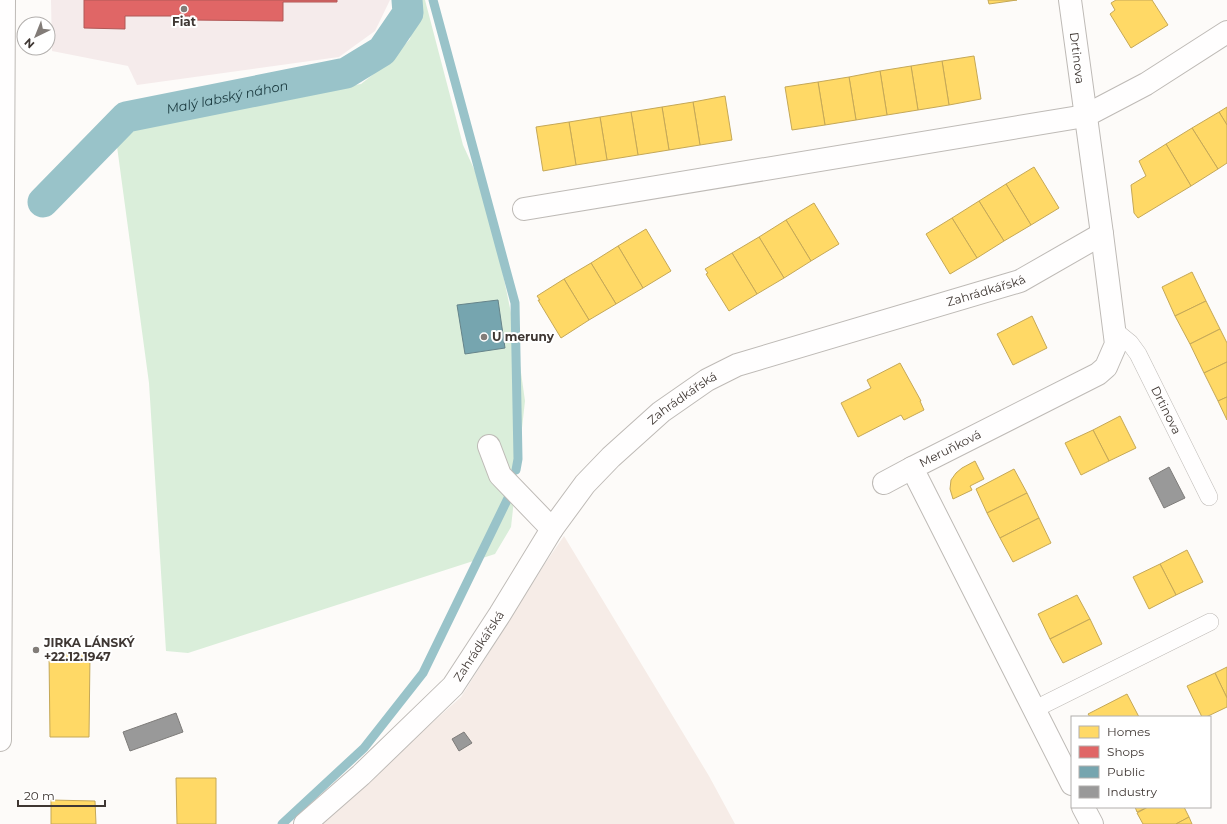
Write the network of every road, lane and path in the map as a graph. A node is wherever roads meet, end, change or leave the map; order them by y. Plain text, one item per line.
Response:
1 (4, 0) edge
2 (1070, 0) edge
3 (1227, 32) edge
4 (1085, 116) junction
5 (524, 209) dead end
6 (1102, 234) junction
7 (1114, 330) junction
8 (489, 446) dead end
9 (912, 468) junction
10 (884, 482) dead end
11 (1209, 497) dead end
12 (552, 529) junction
13 (1210, 622) dead end
14 (1035, 709) junction
15 (0, 740) edge
16 (1071, 782) edge
17 (1084, 808) edge
18 (306, 824) edge
19 (1092, 824) edge

1 - 15 street
2 - 4 street, Drtinova
3 - 4 street
4 - 5 street
4 - 6 street
6 - 7 street, Meruňková
6 - 12 street, Zahrádkářská
7 - 9 street, Meruňková
7 - 11 lane, Drtinova
8 - 12 street
9 - 10 street
9 - 14 street, Meruňková
12 - 18 street, Zahrádkářská
13 - 14 lane
14 - 16 street, Meruňková
17 - 19 street

